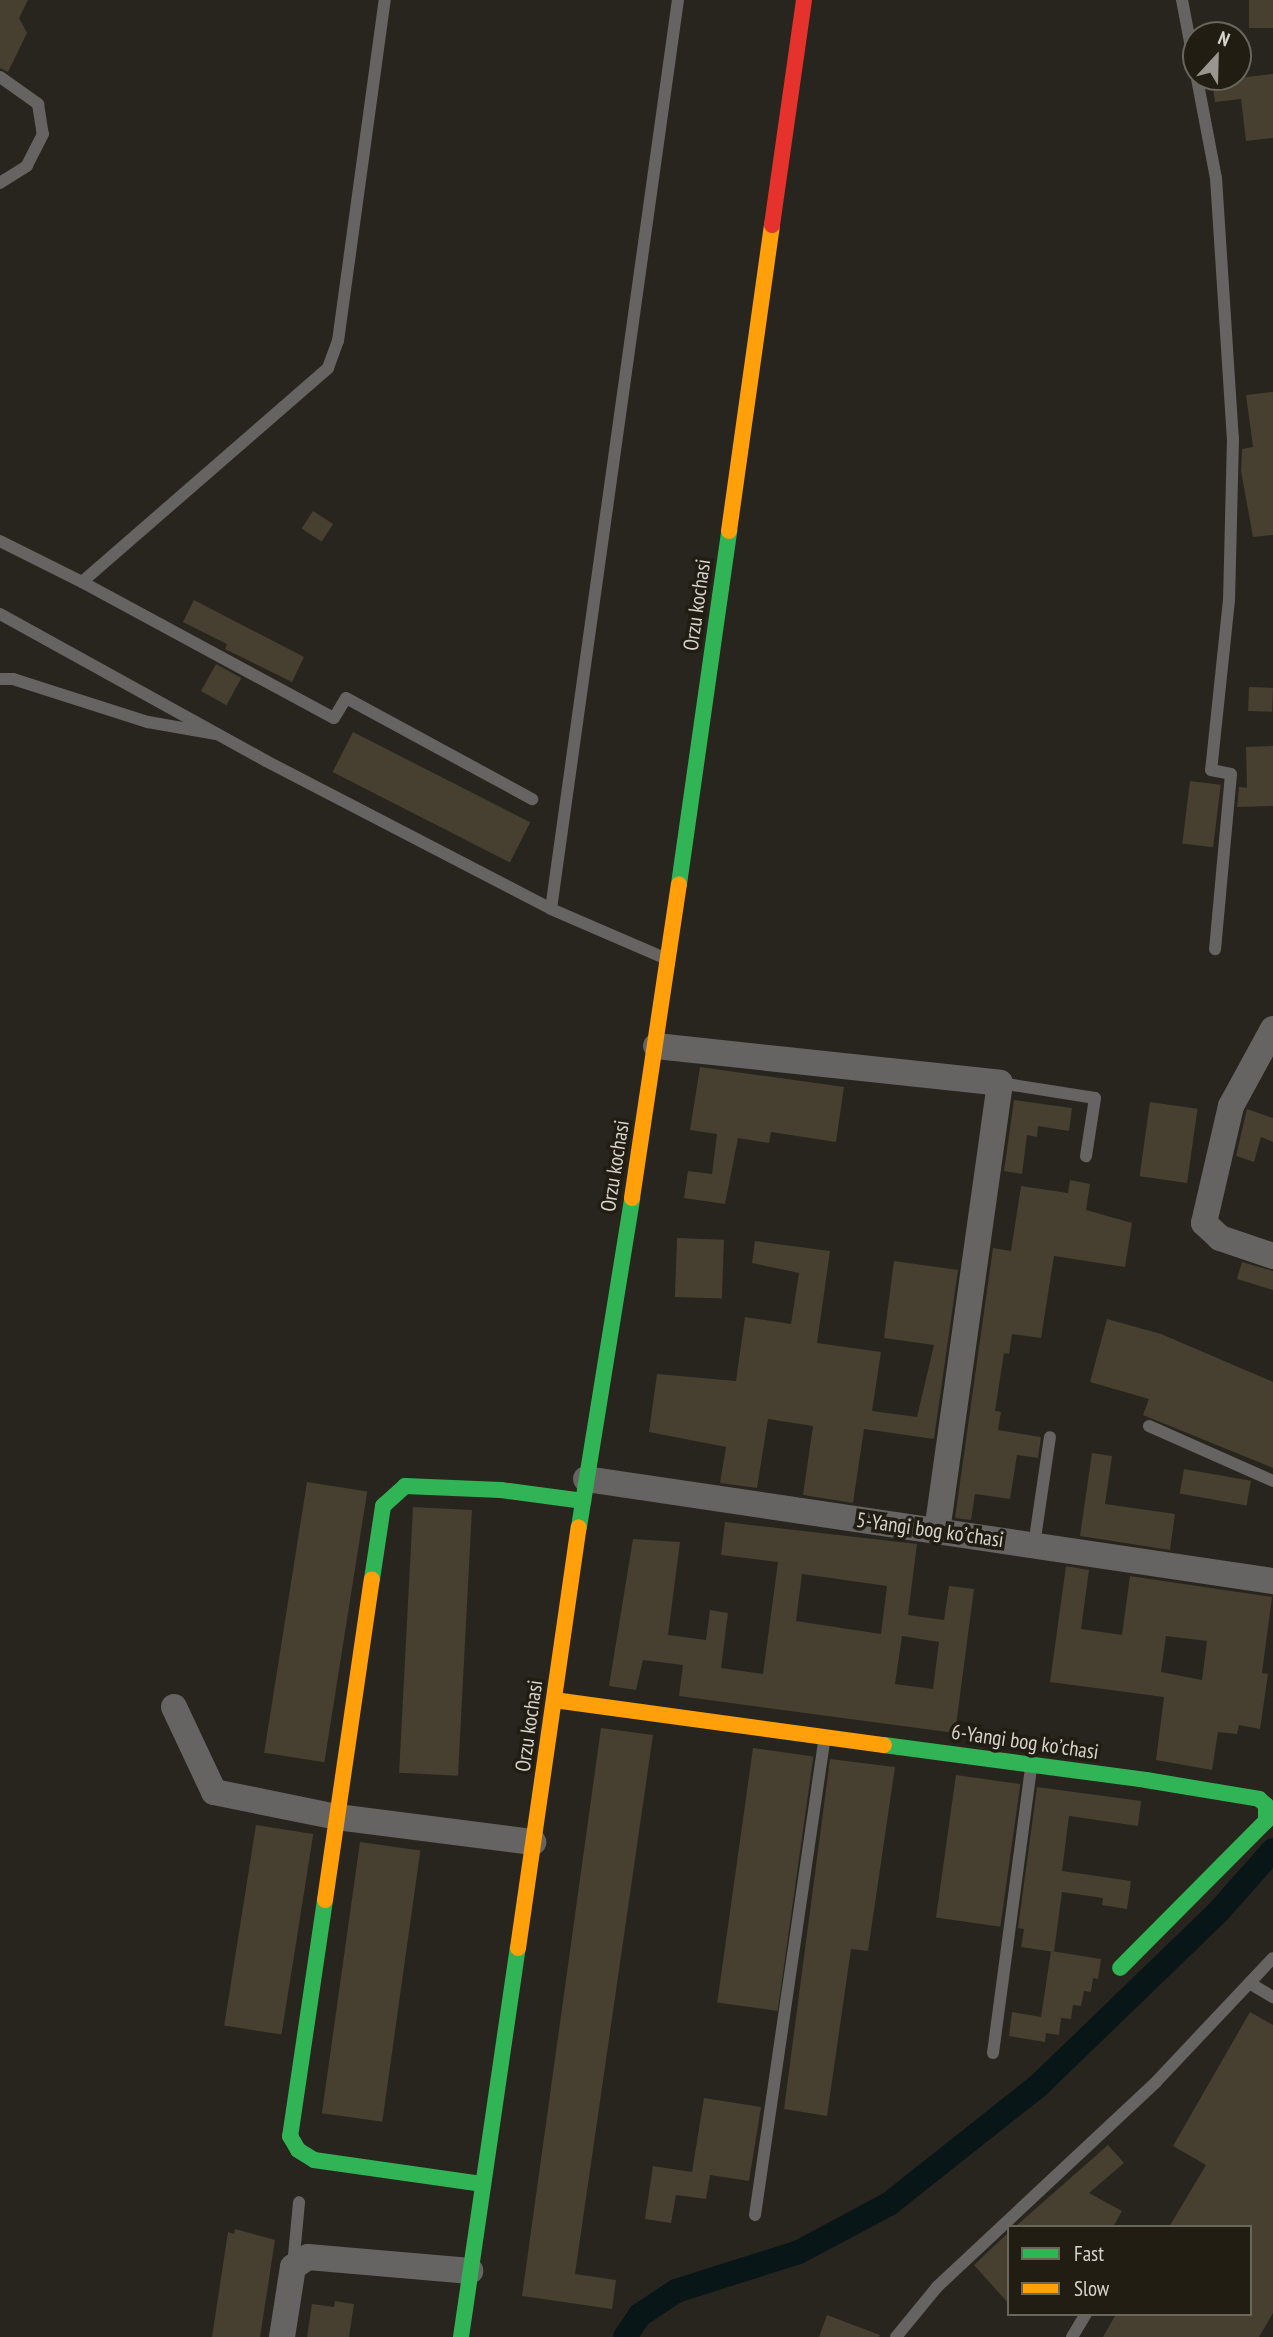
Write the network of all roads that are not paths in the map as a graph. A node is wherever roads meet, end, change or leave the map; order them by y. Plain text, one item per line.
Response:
1 (385, 0) edge
2 (678, 0) edge
3 (804, 0) edge
4 (1182, 0) edge
5 (0, 77) edge
6 (0, 183) edge
7 (0, 541) edge
8 (82, 582) junction
9 (0, 614) edge
10 (0, 679) edge
11 (224, 736) junction
12 (532, 799) dead end
13 (551, 909) junction
14 (1215, 949) dead end
15 (668, 959) junction
16 (1273, 1029) edge
17 (656, 1046) junction
18 (1000, 1083) junction
19 (1086, 1156) dead end
20 (1273, 1256) edge
21 (1149, 1426) dead end
22 (1049, 1437) dead end
23 (1273, 1481) edge
24 (584, 1490) junction
25 (937, 1531) junction
26 (1034, 1545) junction
27 (1273, 1581) edge
28 (554, 1700) junction
29 (174, 1707) dead end
30 (825, 1737) junction
31 (1032, 1764) junction
32 (337, 1816) junction
33 (533, 1842) junction
34 (1273, 1958) edge
35 (1120, 1968) dead end
36 (1251, 1984) junction
37 (1273, 1997) edge
38 (993, 2053) dead end
39 (483, 2184) junction
40 (299, 2202) dead end
41 (755, 2215) dead end
42 (293, 2267) junction
43 (470, 2272) junction
44 (1085, 2316) edge
45 (282, 2337) edge
46 (461, 2337) edge
47 (896, 2337) edge
48 (1072, 2337) edge

1 - 8 lane
2 - 13 lane
3 - 15 main road, Orzu kochasi
4 - 14 lane
5 - 6 lane
7 - 8 lane
8 - 12 lane
9 - 11 lane
10 - 11 lane
11 - 13 lane
13 - 15 lane
15 - 17 main road, Orzu kochasi
16 - 20 street
17 - 18 street
17 - 24 main road, Orzu kochasi
18 - 19 lane
18 - 25 street
21 - 23 lane
22 - 26 lane
24 - 25 street, 5-Yangi bog koʼchasi
24 - 28 main road, Orzu kochasi
24 - 32 main road
25 - 26 street, 5-Yangi bog koʼchasi
26 - 27 street, 5-Yangi bog koʼchasi
28 - 30 main road, 6-Yangi bog koʼchasi
28 - 33 main road, Orzu kochasi
29 - 32 street
30 - 31 main road, 6-Yangi bog koʼchasi
30 - 41 lane
31 - 35 main road, 6-Yangi bog koʼchasi
31 - 38 lane
32 - 33 street
32 - 39 main road
33 - 39 main road, Orzu kochasi
34 - 36 lane
36 - 37 lane
36 - 47 lane
39 - 43 main road, Orzu kochasi
40 - 42 lane
42 - 43 street
42 - 45 street
43 - 46 main road, Orzu kochasi
44 - 48 lane

